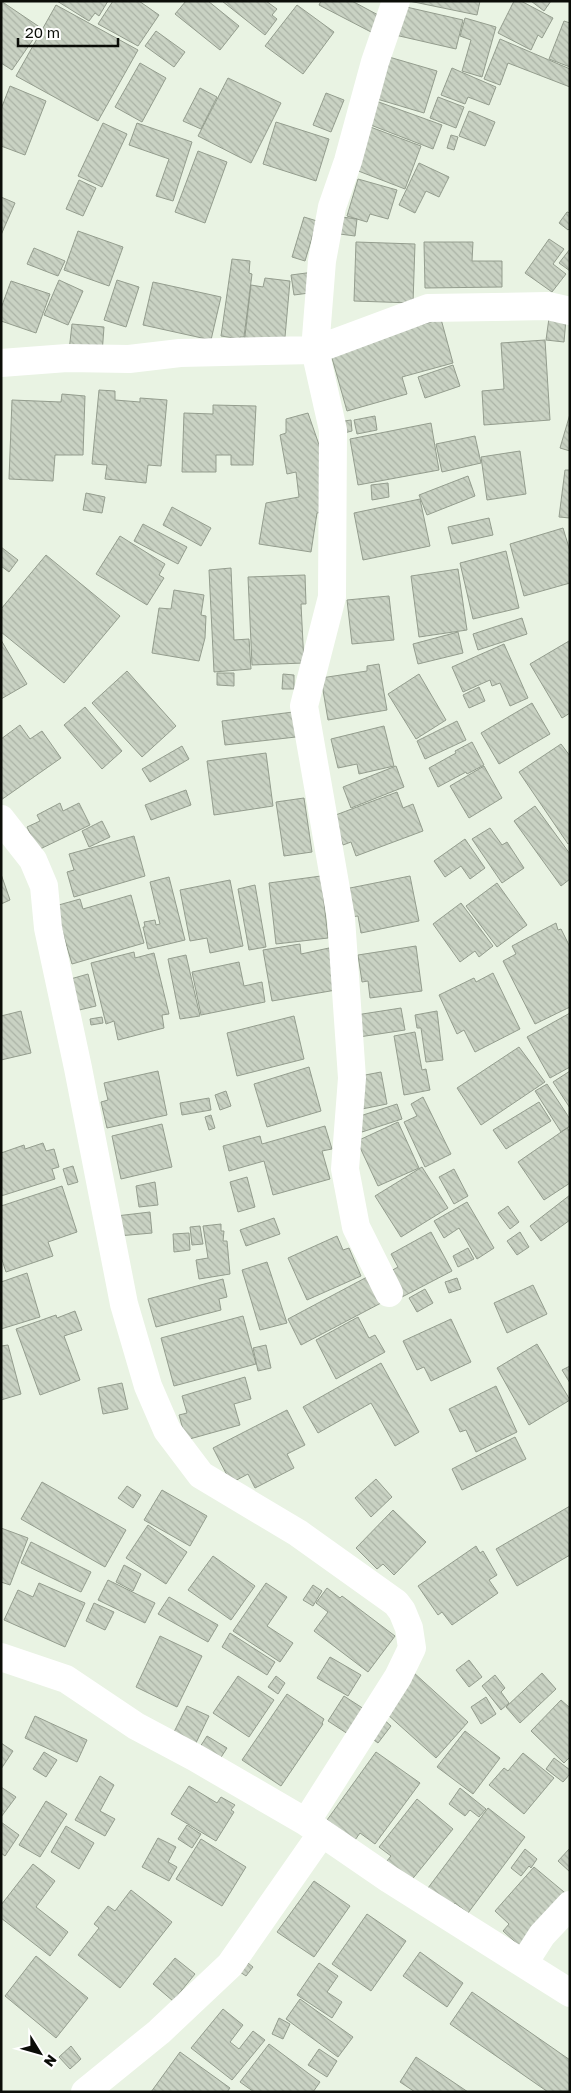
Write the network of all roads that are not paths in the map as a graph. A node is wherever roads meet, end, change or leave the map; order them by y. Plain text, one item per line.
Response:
1 (396, 1) edge
2 (570, 310) edge
3 (315, 350) junction
4 (1, 363) edge
5 (1, 819) edge
6 (389, 1293) dead end
7 (1, 1657) edge
8 (314, 1827) junction
9 (570, 1905) edge
10 (524, 1963) junction
11 (570, 1993) edge
12 (85, 2092) edge

1 - 3 street
2 - 3 street
3 - 4 street
3 - 6 street
5 - 8 street
7 - 8 street
8 - 10 street
8 - 12 street
9 - 10 street
10 - 11 street

